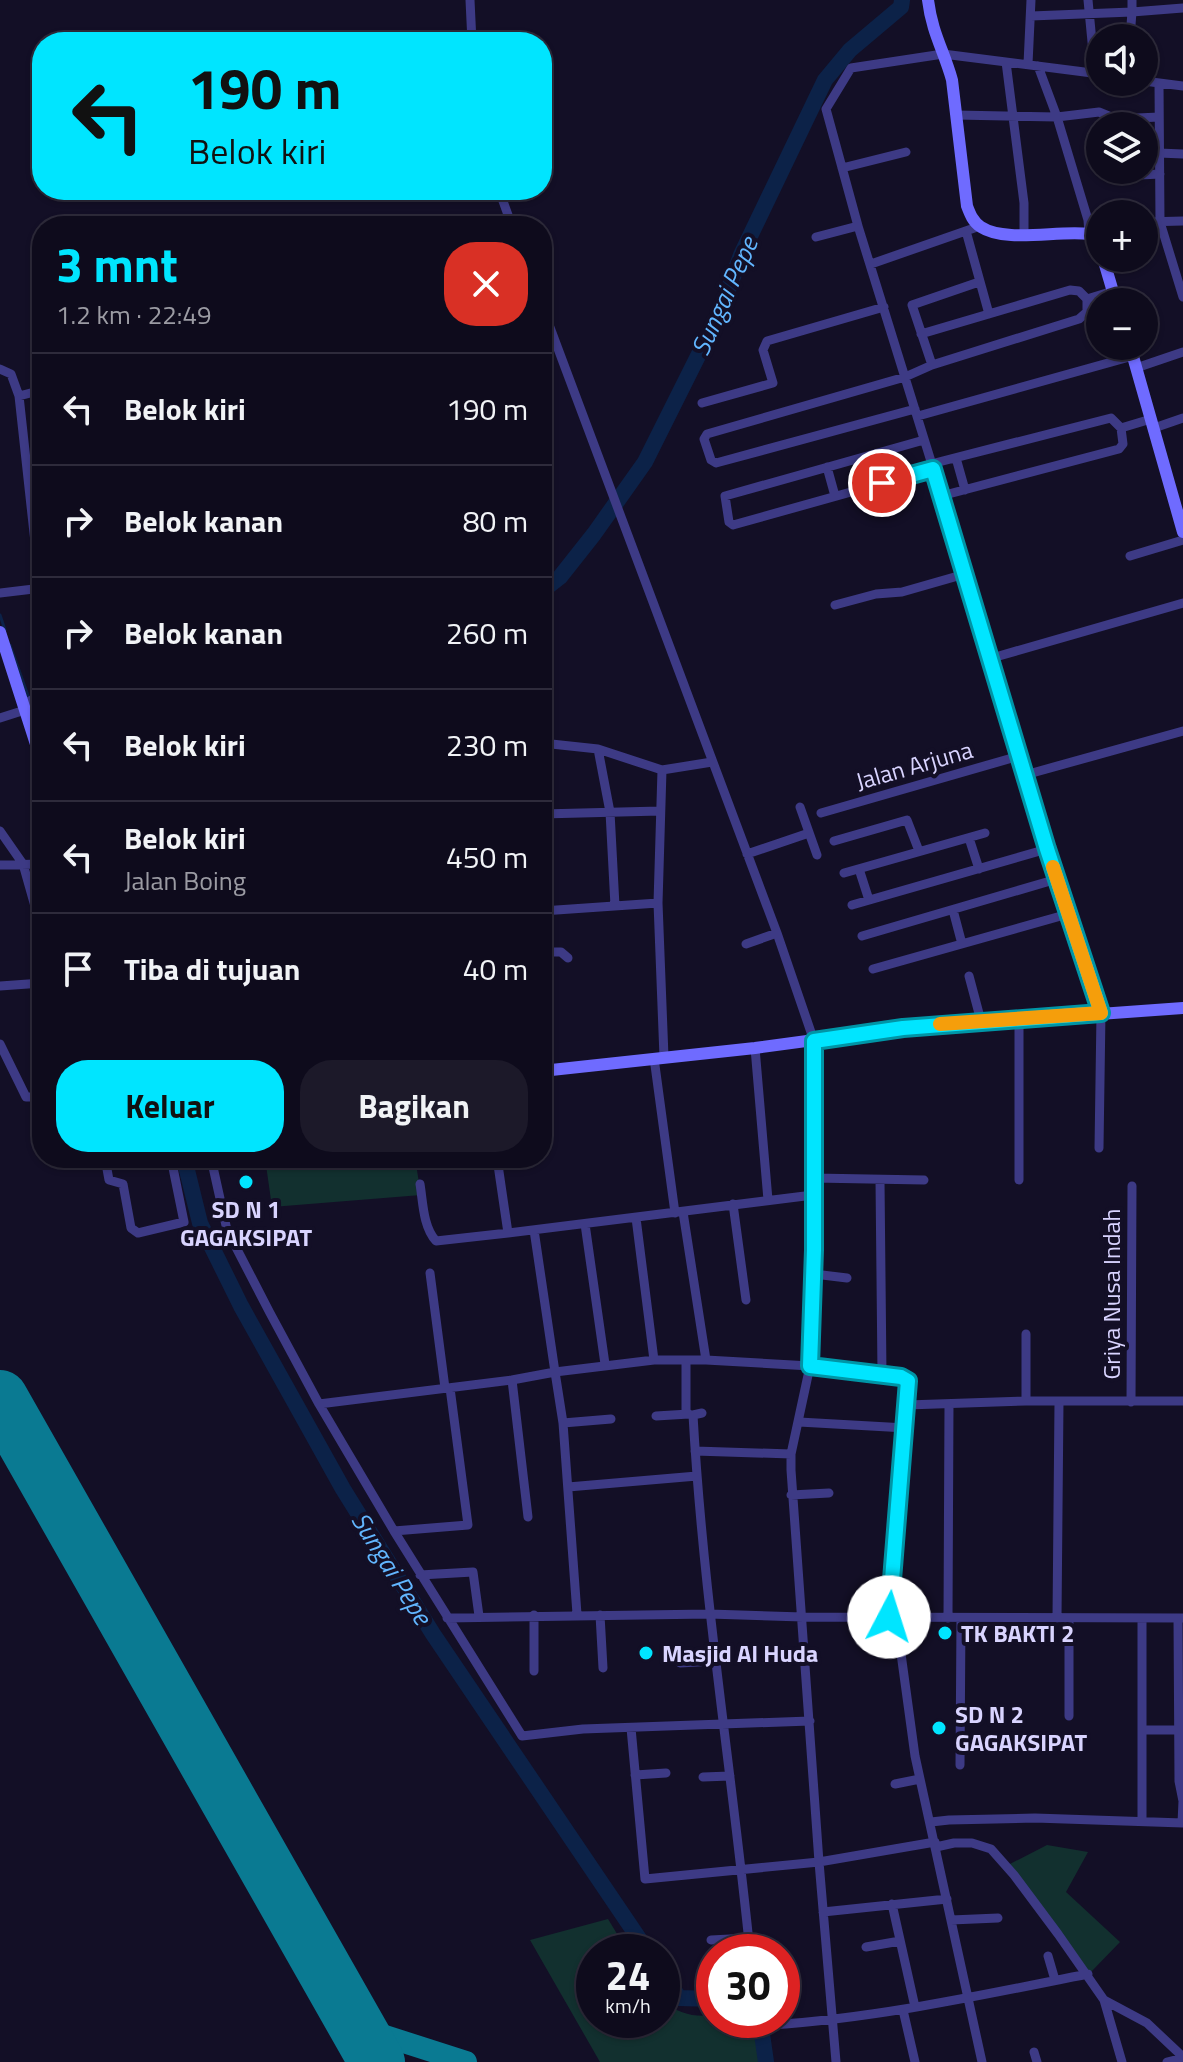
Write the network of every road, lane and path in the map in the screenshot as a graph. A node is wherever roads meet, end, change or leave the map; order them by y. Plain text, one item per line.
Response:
1 (470, 0) edge
2 (928, 0) edge
3 (1031, 0) edge
4 (1088, 0) edge
5 (1132, 0) edge
6 (1183, 8) edge
7 (1132, 12) junction
8 (1090, 15) junction
9 (1031, 16) junction
10 (1091, 24) edge
11 (1131, 24) edge
12 (472, 32) edge
13 (943, 54) junction
14 (1006, 62) junction
15 (1033, 65) junction
16 (1086, 72) edge
17 (1159, 83) joint
18 (1183, 86) edge
19 (956, 115) junction
20 (1057, 117) junction
21 (1159, 117) junction
22 (1013, 118) junction
23 (906, 152) dead end
24 (1159, 153) junction
25 (1183, 154) edge
26 (842, 168) junction
27 (1160, 174) joint
28 (1086, 213) edge
29 (1183, 221) edge
30 (1160, 222) junction
31 (858, 226) junction
32 (980, 226) junction
33 (966, 231) junction
34 (1024, 234) junction
35 (1086, 235) edge
36 (816, 237) dead end
37 (871, 264) junction
38 (979, 282) junction
39 (1183, 297) edge
40 (1086, 298) edge
41 (884, 307) junction
42 (1086, 313) edge
43 (989, 314) junction
44 (552, 333) edge
45 (921, 334) junction
46 (1183, 352) edge
47 (1158, 354) edge
48 (1121, 360) edge
49 (1134, 360) edge
50 (932, 365) junction
51 (0, 369) edge
52 (905, 377) junction
53 (32, 393) edge
54 (19, 396) junction
55 (702, 403) dead end
56 (917, 412) junction
57 (1183, 418) edge
58 (1153, 424) junction
59 (1121, 428) junction
60 (924, 440) junction
61 (956, 458) junction
62 (932, 466) junction
63 (827, 467) junction
64 (965, 490) junction
65 (835, 496) junction
66 (941, 496) junction
67 (32, 509) edge
68 (1183, 532) edge
69 (1183, 540) edge
70 (1130, 556) dead end
71 (965, 574) junction
72 (32, 589) edge
73 (0, 593) edge
74 (1183, 603) edge
75 (835, 605) dead end
76 (0, 632) edge
77 (992, 658) junction
78 (31, 702) edge
79 (0, 718) edge
80 (1183, 731) edge
81 (552, 744) edge
82 (598, 749) junction
83 (1019, 756) junction
84 (712, 762) junction
85 (662, 770) junction
86 (1025, 775) junction
87 (800, 807) dead end
88 (660, 811) junction
89 (610, 812) junction
90 (821, 813) dead end
91 (552, 814) edge
92 (0, 831) edge
93 (809, 833) junction
94 (985, 833) dead end
95 (969, 838) junction
96 (834, 841) dead end
97 (1047, 849) junction
98 (919, 851) junction
99 (747, 854) junction
100 (817, 855) dead end
101 (23, 864) junction
102 (32, 864) edge
103 (0, 865) edge
104 (859, 869) junction
105 (979, 869) junction
106 (844, 873) dead end
107 (1057, 879) junction
108 (32, 896) edge
109 (869, 900) junction
110 (658, 903) junction
111 (852, 905) dead end
112 (615, 906) junction
113 (552, 910) edge
114 (953, 910) junction
115 (1068, 914) junction
116 (777, 933) junction
117 (862, 936) dead end
118 (746, 944) dead end
119 (962, 944) junction
120 (552, 952) edge
121 (568, 958) dead end
122 (873, 969) dead end
123 (969, 976) dead end
124 (32, 984) edge
125 (0, 986) edge
126 (1183, 1008) edge
127 (1101, 1013) junction
128 (1019, 1018) junction
129 (981, 1021) junction
130 (814, 1041) junction
131 (0, 1044) edge
132 (755, 1048) junction
133 (659, 1057) junction
134 (552, 1070) edge
135 (32, 1097) edge
136 (1099, 1148) dead end
137 (107, 1168) edge
138 (173, 1168) edge
139 (213, 1168) edge
140 (498, 1168) edge
141 (814, 1178) junction
142 (880, 1180) junction
143 (924, 1180) dead end
144 (1019, 1180) dead end
145 (420, 1184) dead end
146 (1132, 1186) dead end
147 (813, 1195) junction
148 (768, 1200) junction
149 (733, 1204) junction
150 (679, 1212) junction
151 (636, 1218) junction
152 (585, 1224) junction
153 (534, 1230) junction
154 (508, 1233) junction
155 (430, 1273) dead end
156 (814, 1274) junction
157 (847, 1278) dead end
158 (746, 1300) dead end
159 (1026, 1334) dead end
160 (654, 1360) junction
161 (706, 1360) junction
162 (686, 1361) junction
163 (605, 1364) junction
164 (810, 1366) junction
165 (555, 1372) junction
166 (882, 1374) junction
167 (512, 1380) junction
168 (448, 1388) junction
169 (1026, 1401) junction
170 (1183, 1401) edge
171 (1059, 1402) junction
172 (1131, 1402) junction
173 (319, 1404) junction
174 (949, 1404) junction
175 (907, 1405) junction
176 (694, 1414) junction
177 (656, 1416) dead end
178 (611, 1419) dead end
179 (799, 1422) junction
180 (563, 1423) junction
181 (906, 1428) junction
182 (695, 1451) junction
183 (791, 1454) junction
184 (697, 1476) junction
185 (568, 1487) junction
186 (829, 1493) dead end
187 (791, 1495) junction
188 (528, 1517) dead end
189 (394, 1531) junction
190 (420, 1575) junction
191 (577, 1614) junction
192 (709, 1614) junction
193 (534, 1615) junction
194 (600, 1615) junction
195 (479, 1616) junction
196 (803, 1617) junction
197 (893, 1617) junction
198 (447, 1618) junction
199 (948, 1618) junction
200 (961, 1618) junction
201 (1057, 1618) junction
202 (1069, 1618) junction
203 (1142, 1618) junction
204 (1180, 1618) edge
205 (714, 1661) junction
206 (680, 1663) dead end
207 (603, 1668) dead end
208 (534, 1671) dead end
209 (1069, 1716) dead end
210 (810, 1721) junction
211 (724, 1724) junction
212 (631, 1728) junction
213 (1142, 1730) junction
214 (1178, 1730) junction
215 (960, 1765) dead end
216 (666, 1773) dead end
217 (635, 1775) junction
218 (730, 1776) junction
219 (703, 1777) dead end
220 (920, 1779) junction
221 (895, 1784) dead end
222 (1142, 1821) junction
223 (931, 1822) junction
224 (1183, 1823) edge
225 (936, 1845) junction
226 (819, 1862) junction
227 (741, 1871) junction
228 (947, 1899) junction
229 (892, 1904) junction
230 (823, 1912) junction
231 (998, 1918) dead end
232 (951, 1920) junction
233 (749, 1934) edge
234 (900, 1941) junction
235 (866, 1947) dead end
236 (1048, 1956) dead end
237 (1088, 1974) junction
238 (1055, 1980) junction
239 (968, 1998) junction
240 (1104, 2000) junction
241 (915, 2007) junction
242 (903, 2010) junction
243 (831, 2021) junction
244 (800, 2023) edge
245 (1183, 2057) edge
246 (836, 2062) edge
247 (915, 2062) edge
248 (982, 2062) edge
249 (1122, 2062) edge
250 (1167, 2062) edge

1 - 12 street
2 - 13 main road
3 - 9 street
4 - 8 street
5 - 7 street
6 - 7 street
7 - 8 street
7 - 11 street
8 - 9 street
8 - 10 street
9 - 15 street
13 - 14 street
13 - 19 main road
13 - 26 street
14 - 15 street
14 - 22 street
15 - 16 street
15 - 20 street
17 - 18 street
17 - 21 street
19 - 22 street
19 - 32 main road
20 - 21 street
20 - 22 street
20 - 28 street
21 - 24 street
22 - 34 street
23 - 26 street
24 - 25 street
24 - 27 street
26 - 31 street
27 - 30 street
29 - 30 street
30 - 39 street
31 - 36 street
31 - 37 street
32 - 33 street
32 - 34 main road
33 - 37 street
33 - 38 street
34 - 35 main road
37 - 41 street
38 - 43 street
38 - 45 street
40 - 43 street
41 - 52 street
41 - 55 street
42 - 50 street
43 - 45 street
44 - 84 street
45 - 50 street
46 - 47 street
48 - 56 street
49 - 58 main road
50 - 52 street
51 - 54 street
52 - 56 street
52 - 56 street
53 - 54 street
54 - 67 street
56 - 60 street
57 - 58 street
58 - 59 street
58 - 68 main road
59 - 61 street
59 - 64 street
60 - 62 street
60 - 63 street
61 - 62 street
61 - 64 street
62 - 65 street
62 - 66 street
63 - 65 street
63 - 65 street
64 - 66 street
66 - 71 street
69 - 70 street
71 - 75 street
71 - 77 street
72 - 73 street
74 - 77 street
76 - 78 main road
77 - 83 street
78 - 79 street
80 - 86 street
81 - 82 street
82 - 85 street
82 - 89 street
83 - 86 street
83 - 90 street, Jalan Arjuna
84 - 85 street
84 - 99 street
85 - 88 street
86 - 97 street
87 - 93 street
88 - 89 street
88 - 110 street
89 - 91 street
89 - 112 street
92 - 101 street
93 - 99 street
93 - 100 street
94 - 95 street
95 - 98 street
95 - 105 street
96 - 98 street
97 - 105 street
97 - 107 street
98 - 104 street
99 - 116 street
101 - 102 street
101 - 103 street
101 - 108 street
104 - 106 street
104 - 109 street
105 - 109 street
107 - 114 street
107 - 115 street
109 - 111 street
110 - 112 street
110 - 133 street
112 - 113 street
114 - 117 street
114 - 119 street
115 - 119 street
115 - 127 street
116 - 118 street
116 - 130 street
119 - 122 street
120 - 121 street
123 - 129 street
124 - 125 street
126 - 127 main road
127 - 128 main road
127 - 136 street
128 - 129 main road
128 - 144 street
129 - 130 main road
130 - 132 main road
130 - 141 street
131 - 135 street
132 - 133 main road
132 - 148 street
133 - 134 main road
133 - 150 street
137 - 138 street
139 - 173 street
140 - 154 street
141 - 142 street
141 - 147 street
142 - 143 street
142 - 166 street
145 - 154 street
146 - 172 street, Griya Nusa Indah
147 - 148 street
147 - 156 street
148 - 149 street
149 - 150 street
149 - 158 street
150 - 151 street
150 - 161 street
151 - 152 street
151 - 160 street
152 - 153 street
152 - 163 street
153 - 154 street
153 - 165 street
155 - 168 street
156 - 157 street
156 - 164 street
159 - 169 street
160 - 162 street
160 - 163 street
161 - 162 street
161 - 164 street
162 - 176 street
163 - 165 street
164 - 166 street
164 - 179 street
165 - 167 street
165 - 180 street
166 - 175 street
167 - 168 street
167 - 188 street
168 - 173 street
168 - 189 street
169 - 171 street
169 - 174 street
170 - 172 street
171 - 172 street
171 - 201 street
173 - 189 street
174 - 175 street
174 - 199 street
175 - 181 street
176 - 177 street
176 - 182 street
178 - 180 street
179 - 181 street
179 - 183 street
180 - 185 street
181 - 197 street
182 - 183 street
182 - 184 street
183 - 187 street
184 - 185 street
184 - 192 street
185 - 191 street
186 - 187 street
187 - 196 street
189 - 190 street
190 - 195 street
190 - 198 street
191 - 193 street
191 - 194 street
192 - 194 street
192 - 196 street
192 - 205 street
193 - 195 street
193 - 208 street
194 - 207 street
195 - 198 street
196 - 197 street
196 - 210 street
197 - 199 street
197 - 220 street
198 - 212 street
199 - 200 street
200 - 201 street
200 - 215 street
201 - 202 street
202 - 203 street
202 - 209 street
203 - 204 street
203 - 213 street
204 - 214 street
205 - 206 street
205 - 211 street
210 - 211 street
210 - 226 street
211 - 212 street
211 - 218 street
212 - 217 street
213 - 214 street
213 - 222 street
214 - 224 street
216 - 217 street
217 - 227 street
218 - 219 street
218 - 227 street
220 - 221 street
220 - 223 street
222 - 223 street
222 - 224 street
223 - 225 street
225 - 226 street
225 - 228 street
225 - 237 street
226 - 227 street
226 - 230 street
227 - 233 street
228 - 229 street
228 - 232 street
229 - 230 street
229 - 234 street
230 - 243 street
231 - 232 street
232 - 239 street
234 - 235 street
234 - 241 street
236 - 238 street
237 - 238 street
237 - 240 street
238 - 239 street
239 - 241 street
239 - 248 street
240 - 245 street
240 - 249 street
241 - 242 street
242 - 243 street
242 - 247 street
243 - 244 street
243 - 246 street
245 - 250 street

